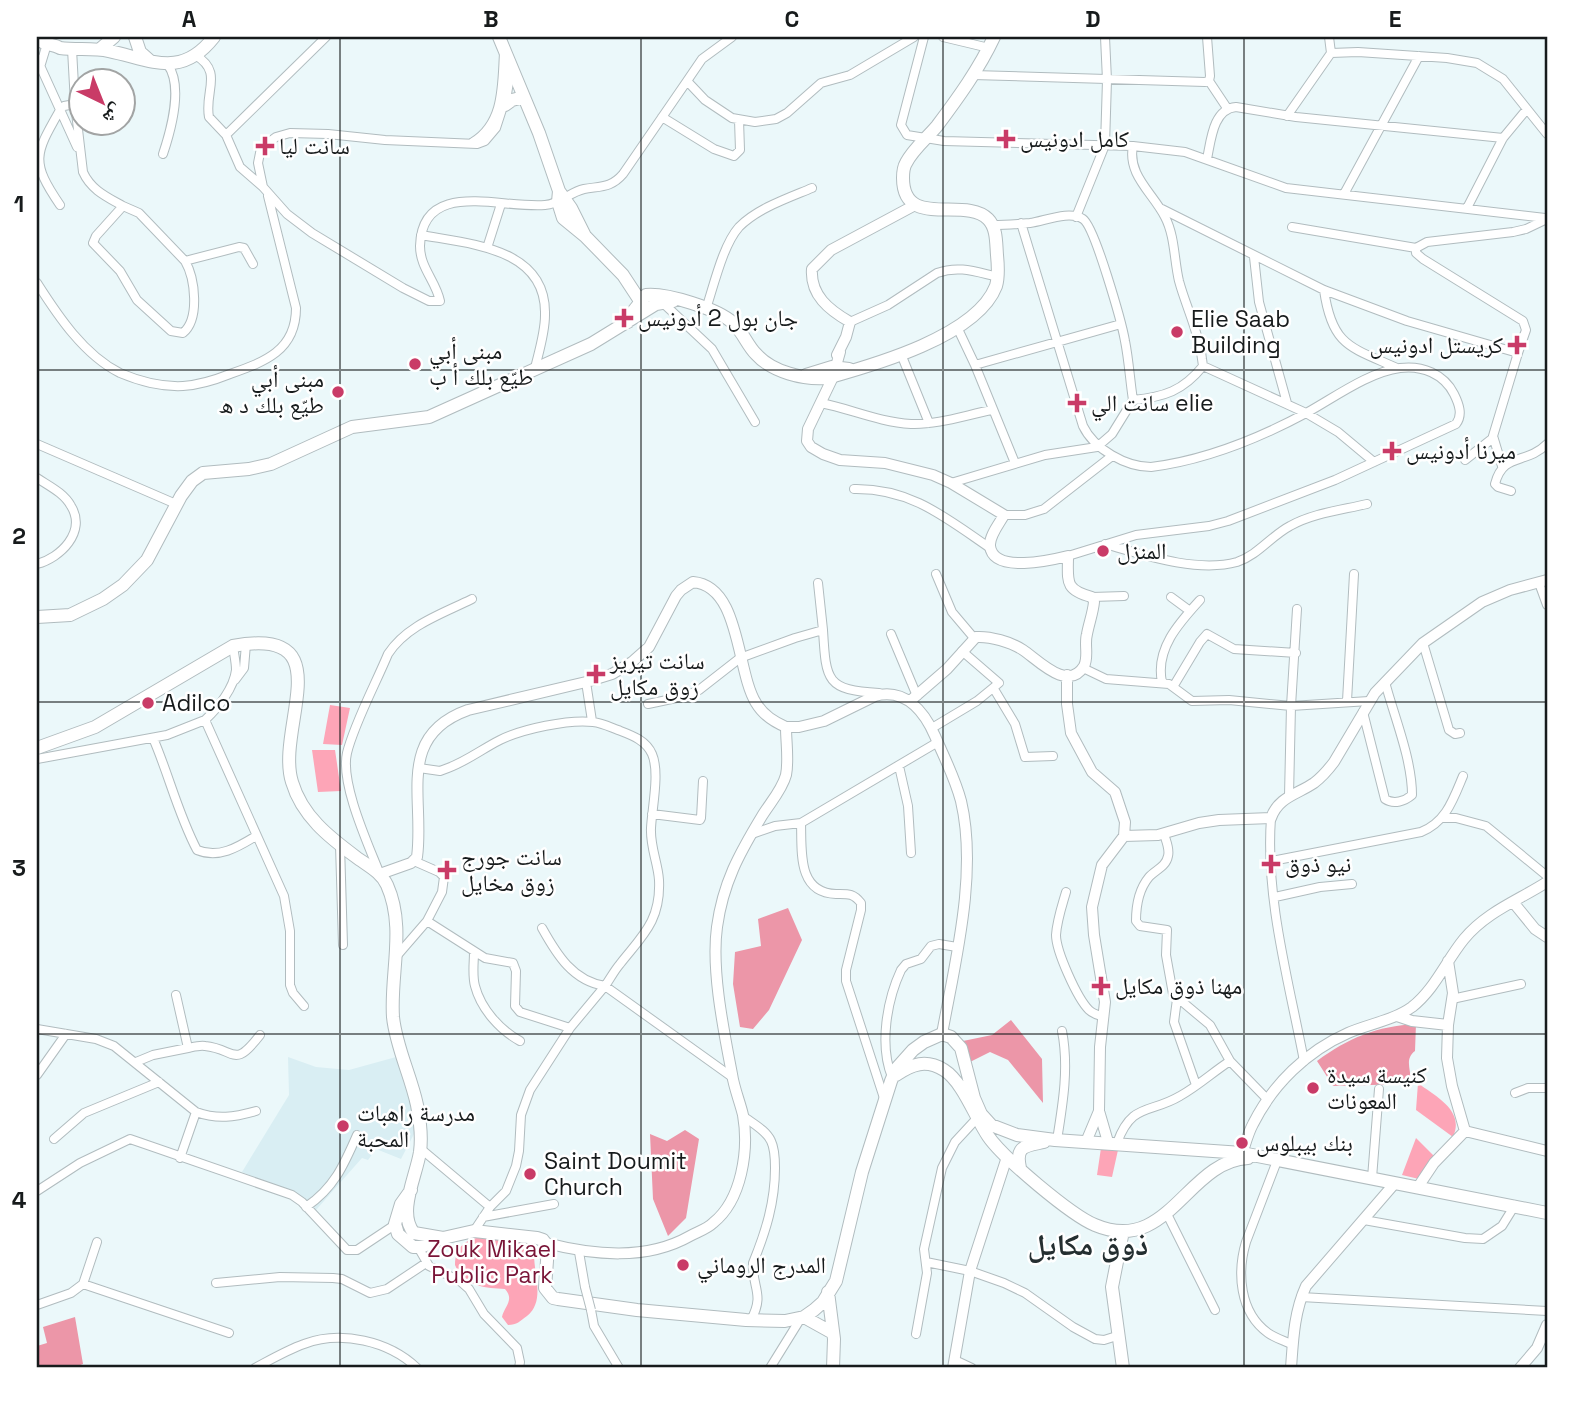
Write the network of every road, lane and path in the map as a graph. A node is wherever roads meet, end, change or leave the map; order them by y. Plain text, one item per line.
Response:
1 (114, 37) edge
2 (126, 37) edge
3 (135, 37) edge
4 (214, 37) edge
5 (326, 37) edge
6 (499, 37) edge
7 (732, 37) edge
8 (914, 37) edge
9 (924, 37) edge
10 (943, 37) edge
11 (1105, 37) edge
12 (1207, 37) edge
13 (1329, 37) edge
14 (991, 42) edge
15 (40, 48) edge
16 (66, 49) junction
17 (100, 49) junction
18 (505, 51) junction
19 (119, 53) junction
20 (1331, 53) junction
21 (195, 55) junction
22 (1419, 57) junction
23 (149, 60) junction
24 (168, 65) junction
25 (69, 66) edge
26 (511, 66) junction
27 (973, 75) junction
28 (1107, 80) junction
29 (687, 81) junction
30 (1209, 81) junction
31 (524, 97) junction
32 (505, 104) junction
33 (66, 105) edge
34 (1227, 108) junction
35 (1527, 108) junction
36 (60, 110) junction
37 (1287, 116) junction
38 (662, 117) junction
39 (739, 120) junction
40 (1380, 125) junction
41 (1547, 134) edge
42 (226, 135) junction
43 (78, 136) edge
44 (1503, 138) junction
45 (926, 139) junction
46 (470, 144) junction
47 (1105, 145) junction
48 (1133, 146) junction
49 (80, 153) junction
50 (163, 154) dead end
51 (1207, 159) junction
52 (812, 188) dead end
53 (266, 191) junction
54 (1344, 194) junction
55 (563, 203) junction
56 (501, 204) junction
57 (60, 205) dead end
58 (915, 205) junction
59 (124, 206) junction
60 (1159, 207) junction
61 (1467, 208) junction
62 (1076, 217) junction
63 (1547, 219) edge
64 (1021, 223) junction
65 (993, 225) junction
66 (1292, 227) dead end
67 (421, 235) junction
68 (488, 248) junction
69 (1416, 248) junction
70 (1254, 257) junction
71 (185, 261) junction
72 (253, 264) dead end
73 (998, 277) junction
74 (37, 283) edge
75 (1324, 290) junction
76 (651, 302) junction
77 (706, 309) junction
78 (850, 322) junction
79 (1121, 324) junction
80 (957, 327) junction
81 (1057, 342) junction
82 (1518, 353) junction
83 (901, 354) junction
84 (975, 365) junction
85 (1203, 366) junction
86 (535, 368) junction
87 (1398, 368) junction
88 (829, 373) junction
89 (1133, 400) junction
90 (822, 401) junction
91 (1287, 403) junction
92 (992, 410) junction
93 (1306, 413) junction
94 (755, 422) dead end
95 (929, 423) junction
96 (1493, 438) junction
97 (37, 444) edge
98 (1547, 444) edge
99 (1101, 445) junction
100 (1112, 456) junction
101 (1465, 460) dead end
102 (1374, 462) junction
103 (1015, 463) junction
104 (1502, 466) junction
105 (37, 478) edge
106 (951, 483) junction
107 (854, 489) dead end
108 (1511, 491) dead end
109 (176, 504) junction
110 (1367, 504) dead end
111 (1004, 515) junction
112 (1105, 544) junction
113 (990, 548) junction
114 (1068, 556) junction
115 (37, 564) edge
116 (936, 574) dead end
117 (1354, 574) dead end
118 (1543, 581) edge
119 (818, 583) dead end
120 (1124, 596) dead end
121 (1092, 597) junction
122 (1171, 597) dead end
123 (472, 599) dead end
124 (1200, 600) dead end
125 (1547, 605) edge
126 (1297, 609) dead end
127 (1190, 611) junction
128 (37, 617) edge
129 (823, 630) junction
130 (891, 634) dead end
131 (974, 638) junction
132 (1423, 643) junction
133 (237, 649) junction
134 (962, 651) junction
135 (1296, 653) junction
136 (740, 658) junction
137 (1083, 668) junction
138 (1067, 676) junction
139 (586, 682) junction
140 (1162, 682) junction
141 (1385, 682) junction
142 (230, 685) junction
143 (1173, 687) junction
144 (994, 689) junction
145 (886, 693) junction
146 (913, 699) junction
147 (1347, 701) junction
148 (648, 704) dead end
149 (1291, 706) junction
150 (1366, 706) junction
151 (205, 720) junction
152 (592, 721) junction
153 (99, 723) junction
154 (786, 727) junction
155 (932, 728) junction
156 (1460, 733) dead end
157 (153, 737) junction
158 (37, 742) edge
159 (938, 743) junction
160 (37, 748) edge
161 (1053, 756) dead end
162 (37, 759) edge
163 (899, 766) junction
164 (419, 768) junction
165 (1463, 776) dead end
166 (703, 781) dead end
167 (1289, 796) junction
168 (652, 814) junction
169 (1271, 818) junction
170 (1444, 818) junction
171 (801, 823) junction
172 (752, 834) junction
173 (1164, 834) junction
174 (256, 836) junction
175 (1124, 836) junction
176 (340, 845) junction
177 (911, 853) dead end
178 (414, 861) junction
179 (1272, 861) junction
180 (380, 874) junction
181 (1547, 876) edge
182 (1547, 882) edge
183 (1352, 884) dead end
184 (1066, 892) dead end
185 (1275, 897) junction
186 (1513, 902) junction
187 (427, 921) junction
188 (542, 928) dead end
189 (1547, 937) edge
190 (343, 945) dead end
191 (957, 947) junction
192 (474, 952) junction
193 (395, 958) junction
194 (1448, 961) junction
195 (1521, 984) dead end
196 (605, 986) junction
197 (176, 995) dead end
198 (1177, 999) junction
199 (1452, 999) junction
200 (304, 1006) dead end
201 (1397, 1016) junction
202 (1104, 1017) junction
203 (1448, 1026) junction
204 (570, 1028) junction
205 (37, 1029) edge
206 (1062, 1031) dead end
207 (66, 1034) junction
208 (942, 1034) junction
209 (260, 1035) dead end
210 (520, 1041) dead end
211 (924, 1042) junction
212 (187, 1048) junction
213 (1230, 1060) junction
214 (1304, 1061) junction
215 (136, 1062) junction
216 (923, 1063) junction
217 (37, 1075) edge
218 (732, 1077) junction
219 (892, 1077) junction
220 (962, 1078) junction
221 (159, 1082) junction
222 (1196, 1085) junction
223 (1547, 1088) edge
224 (1379, 1089) dead end
225 (1515, 1093) dead end
226 (1267, 1099) junction
227 (885, 1101) junction
228 (256, 1111) dead end
229 (1099, 1111) junction
230 (196, 1112) junction
231 (743, 1116) junction
232 (979, 1116) junction
233 (1465, 1130) junction
234 (358, 1135) dead end
235 (54, 1139) dead end
236 (1056, 1140) junction
237 (1086, 1142) junction
238 (1112, 1143) junction
239 (421, 1149) junction
240 (1211, 1151) junction
241 (1547, 1152) edge
242 (1241, 1156) junction
243 (1007, 1157) junction
244 (180, 1158) junction
245 (1277, 1161) junction
246 (1020, 1168) junction
247 (1206, 1177) junction
248 (1372, 1178) junction
249 (1395, 1183) junction
250 (1418, 1187) junction
251 (37, 1191) edge
252 (554, 1204) dead end
253 (1516, 1205) junction
254 (306, 1207) junction
255 (490, 1207) junction
256 (1547, 1213) edge
257 (1167, 1214) junction
258 (483, 1217) junction
259 (1364, 1220) junction
260 (401, 1223) junction
261 (474, 1231) junction
262 (1123, 1231) junction
263 (443, 1238) junction
264 (97, 1242) dead end
265 (546, 1243) junction
266 (418, 1247) junction
267 (579, 1252) junction
268 (926, 1262) junction
269 (426, 1263) junction
270 (970, 1271) junction
271 (216, 1283) dead end
272 (83, 1284) junction
273 (829, 1288) junction
274 (1301, 1297) junction
275 (37, 1305) edge
276 (1214, 1310) dead end
277 (1547, 1311) edge
278 (803, 1317) junction
279 (782, 1319) junction
280 (751, 1320) junction
281 (1547, 1325) edge
282 (229, 1333) dead end
283 (916, 1334) dead end
284 (789, 1335) junction
285 (1120, 1335) junction
286 (832, 1336) junction
287 (1293, 1345) junction
288 (954, 1364) edge
289 (255, 1368) edge
290 (416, 1368) edge
291 (519, 1368) edge
292 (619, 1368) edge
293 (770, 1368) edge
294 (833, 1368) edge
295 (972, 1368) edge
296 (1123, 1368) edge
297 (1291, 1368) edge
298 (1520, 1368) edge

1 - 17 main road
2 - 19 main road
3 - 23 main road
4 - 21 main road
5 - 42 street
6 - 18 main road
7 - 29 street
8 - 39 street
9 - 45 street
10 - 14 street
11 - 28 street
12 - 30 street
13 - 20 street
14 - 27 main road
15 - 16 main road
15 - 36 street
16 - 17 main road
16 - 25 street
17 - 19 main road
18 - 26 main road
18 - 46 street
19 - 23 main road
20 - 22 street
20 - 37 street
21 - 24 main road
21 - 42 street
22 - 35 street
22 - 40 street
23 - 24 main road
24 - 50 street
26 - 31 main road
26 - 32 street
27 - 28 street
27 - 45 main road
28 - 30 street
28 - 47 street
29 - 38 street
29 - 39 street
30 - 34 street
31 - 32 main road
31 - 55 main road
32 - 46 street
33 - 36 street
34 - 37 street
34 - 51 street
35 - 41 street
35 - 44 street
36 - 49 street
36 - 57 street
37 - 40 street
38 - 39 street
38 - 55 street
40 - 44 street
40 - 54 street
42 - 53 street
43 - 49 street
44 - 61 street
45 - 47 street
45 - 58 main road
46 - 53 street
47 - 48 street
47 - 62 street
48 - 51 street
48 - 60 street
49 - 59 street
51 - 54 street
52 - 77 street
53 - 67 street
53 - 74 street
54 - 61 street
55 - 56 street
55 - 76 main road
56 - 67 street
56 - 68 street
58 - 65 main road
58 - 78 street
59 - 71 street
59 - 71 street
60 - 70 street
60 - 85 street
61 - 63 street
62 - 64 street
62 - 79 street
63 - 69 street
64 - 65 street
64 - 81 street
65 - 73 main road
66 - 69 street
67 - 68 street
68 - 86 street
69 - 82 street
70 - 75 street
70 - 91 street
71 - 72 street
73 - 78 street
73 - 80 main road
75 - 82 street
75 - 87 street
76 - 77 main road
76 - 86 main road
76 - 94 street
77 - 88 main road
78 - 88 street
79 - 81 street
79 - 89 street
80 - 83 main road
80 - 84 street
81 - 84 street
81 - 99 street
82 - 96 street
83 - 88 main road
83 - 95 street
84 - 92 street
85 - 89 street
85 - 91 street
86 - 109 main road
87 - 93 street
87 - 102 street
88 - 90 street
89 - 99 street
90 - 95 street
90 - 106 street
91 - 93 street
92 - 95 street
92 - 103 street
93 - 100 street
93 - 102 street
96 - 101 street
96 - 104 street
97 - 109 street
98 - 104 street
99 - 100 street
99 - 103 street
100 - 111 street
102 - 112 street
103 - 106 street
104 - 108 street
105 - 115 street
106 - 111 street
107 - 113 street
109 - 128 main road
110 - 112 street
111 - 113 street
112 - 114 street
113 - 114 street
114 - 121 street
116 - 131 street
117 - 147 street
118 - 125 street
118 - 132 street
119 - 129 street
120 - 121 street
121 - 137 street
122 - 127 street
123 - 180 street
124 - 127 street
126 - 135 street
127 - 140 street
129 - 136 street
129 - 145 street
130 - 146 street
131 - 134 street
131 - 138 street
132 - 141 street
132 - 156 street
133 - 142 street
133 - 142 street
133 - 153 main road
133 - 176 main road
134 - 144 street
134 - 146 street
135 - 143 street
135 - 149 street
136 - 139 street
136 - 148 street
136 - 154 street
137 - 138 street
137 - 140 street
138 - 175 street
139 - 152 street
139 - 164 street
140 - 143 street
141 - 150 street
141 - 150 street
142 - 151 street
143 - 149 street
144 - 155 street
144 - 161 street
145 - 146 street
145 - 154 street
146 - 155 street
147 - 149 street
147 - 150 street
149 - 167 street
150 - 167 street
151 - 157 street
151 - 174 street
152 - 164 street
152 - 168 street
153 - 158 main road
153 - 160 main road
154 - 172 street
155 - 159 street
157 - 162 street
157 - 174 street
159 - 163 street
159 - 191 street
163 - 171 street
163 - 177 street
164 - 178 street
165 - 170 street
166 - 168 street
167 - 169 street
168 - 196 street
169 - 173 street
169 - 179 street
170 - 179 street
170 - 181 street
171 - 172 street
171 - 227 street
172 - 218 street
173 - 175 street
173 - 198 street
174 - 200 street
175 - 202 street
176 - 180 main road
176 - 190 street
178 - 180 street
178 - 187 street
179 - 185 street
180 - 193 main road
182 - 186 street
183 - 185 street
184 - 202 street
185 - 214 street
186 - 189 street
186 - 194 street
187 - 192 street
187 - 193 street
188 - 196 street
191 - 208 street
191 - 219 street
192 - 204 street
192 - 210 street
193 - 239 main road
194 - 199 street
194 - 201 street
195 - 199 street
196 - 204 street
196 - 218 street
197 - 212 street
198 - 213 street
198 - 222 street
199 - 203 street
201 - 203 street
201 - 214 street
202 - 229 street
203 - 233 street
204 - 255 street
205 - 207 street
206 - 236 street
207 - 215 street
207 - 217 street
208 - 211 main road
208 - 220 main road
209 - 212 street
211 - 216 main road
211 - 219 main road
212 - 215 street
213 - 222 street
213 - 226 street
214 - 226 street
215 - 221 street
216 - 219 main road
216 - 220 main road
218 - 231 street
219 - 227 main road
220 - 232 main road
221 - 230 street
221 - 235 street
222 - 238 street
223 - 225 street
224 - 248 street
226 - 242 street
227 - 273 main road
228 - 230 street
229 - 237 street
229 - 238 street
230 - 244 street
231 - 267 street
231 - 280 street
232 - 236 main road
232 - 243 main road
232 - 268 street
233 - 241 street
233 - 250 street
234 - 254 street
236 - 237 main road
236 - 246 main road
237 - 238 main road
238 - 240 main road
239 - 255 street
239 - 260 main road
240 - 242 main road
240 - 247 main road
242 - 245 main road
242 - 247 main road
243 - 246 main road
243 - 270 street
244 - 251 street
244 - 254 street
245 - 248 main road
245 - 287 street
246 - 262 main road
247 - 257 main road
248 - 249 main road
249 - 250 main road
249 - 259 street
250 - 253 main road
252 - 258 street
253 - 256 main road
253 - 259 street
254 - 260 street
255 - 258 street
257 - 262 main road
257 - 276 street
258 - 261 street
259 - 274 street
260 - 263 main road
260 - 266 main road
261 - 263 main road
261 - 265 main road
262 - 285 main road
263 - 266 main road
264 - 272 street
265 - 267 street
265 - 280 main road
266 - 269 street
267 - 292 street, bridge
268 - 270 street
268 - 283 street
269 - 271 street
269 - 291 street
270 - 285 street
270 - 288 street
272 - 275 street
272 - 282 street
273 - 278 main road
273 - 279 main road
273 - 286 main road
274 - 277 street
274 - 287 street
278 - 279 main road
278 - 284 street
278 - 286 main road
279 - 280 main road
279 - 284 street
281 - 298 street
284 - 293 street
285 - 296 main road
286 - 294 main road
287 - 297 street
288 - 295 street
289 - 290 street

